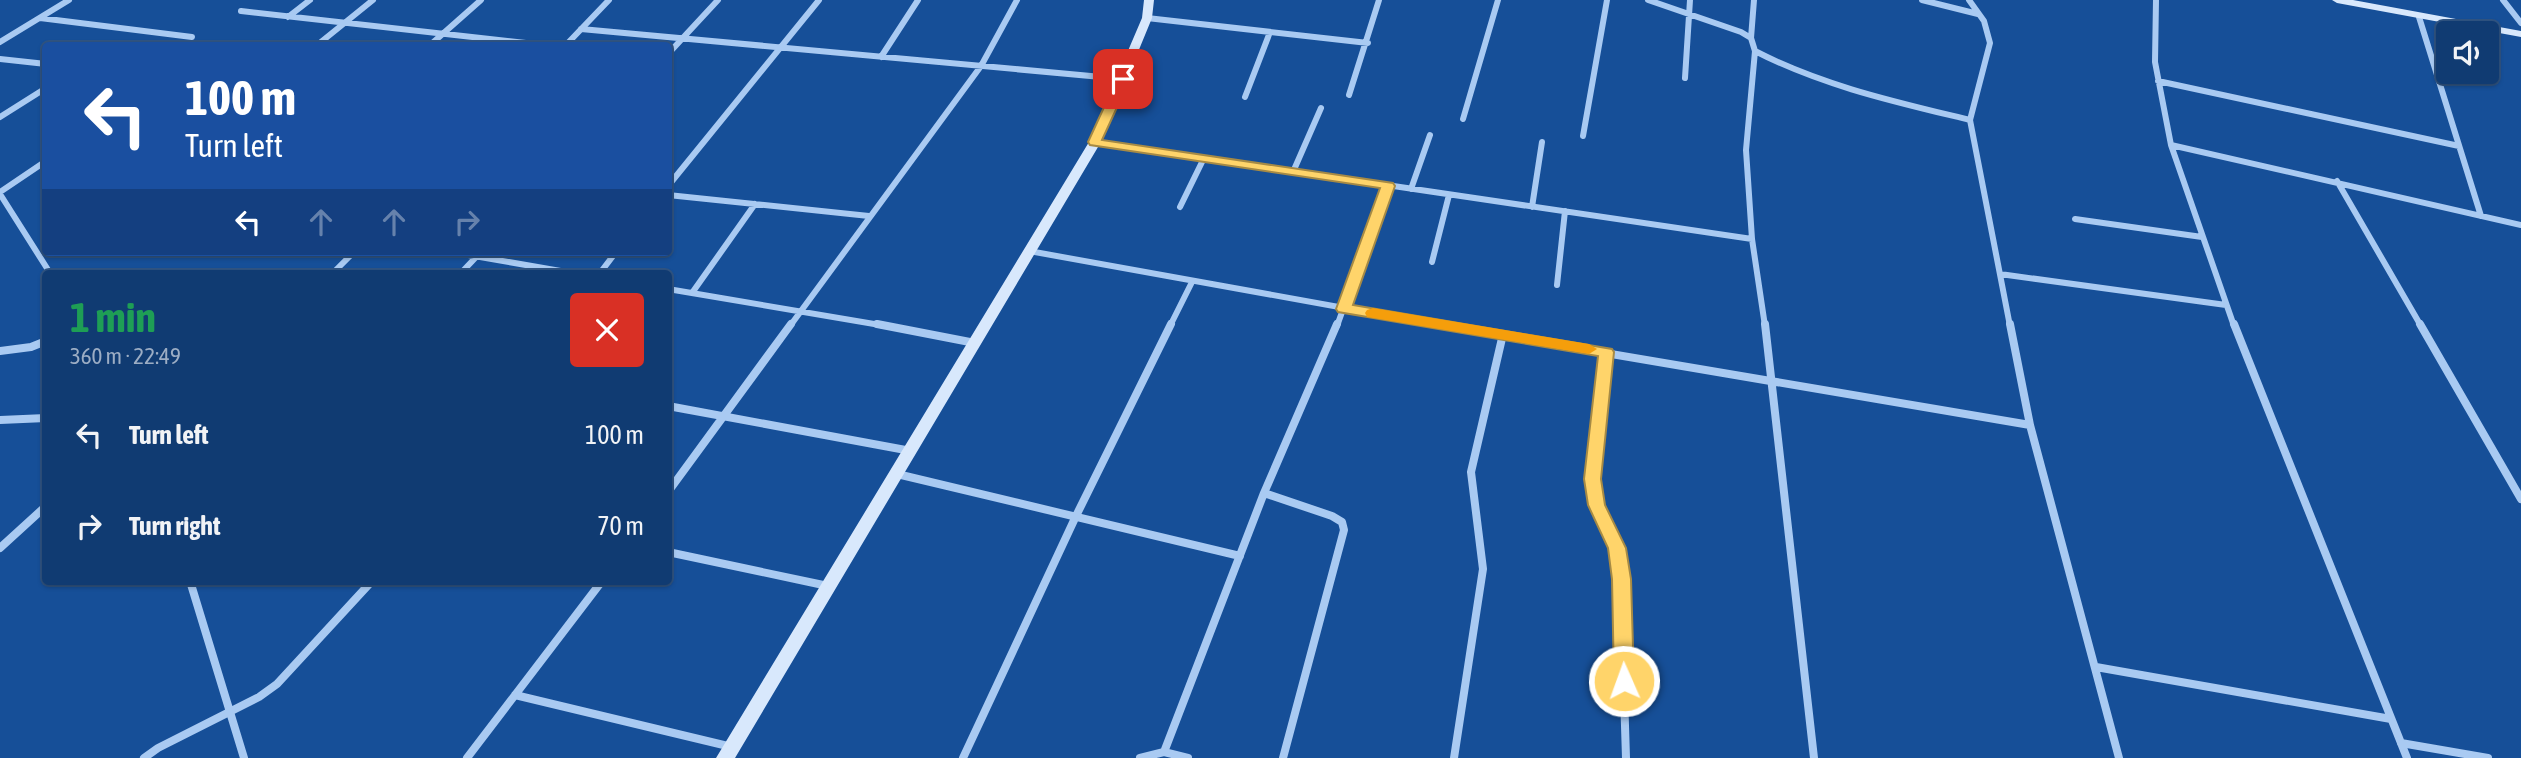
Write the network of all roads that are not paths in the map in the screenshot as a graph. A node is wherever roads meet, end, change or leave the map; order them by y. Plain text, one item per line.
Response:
1 (69, 0) edge
2 (310, 0) edge
3 (373, 0) edge
4 (481, 0) edge
5 (609, 0) edge
6 (718, 0) edge
7 (819, 0) edge
8 (918, 0) edge
9 (1017, 0) edge
10 (1149, 0) edge
11 (1379, 0) edge
12 (1498, 0) edge
13 (1607, 0) edge
14 (1648, 0) edge
15 (1690, 0) edge
16 (1754, 0) edge
17 (1922, 0) edge
18 (1969, 0) edge
19 (2156, 0) edge
20 (2337, 0) edge
21 (2503, 0) edge
22 (241, 11) dead end
23 (1688, 13) junction
24 (1979, 14) junction
25 (288, 17) junction
26 (2419, 17) junction
27 (40, 18) junction
28 (1147, 18) junction
29 (2521, 23) edge
30 (344, 24) junction
31 (581, 29) junction
32 (1270, 32) junction
33 (443, 34) junction
34 (2521, 34) edge
35 (192, 37) dead end
36 (1751, 38) junction
37 (683, 39) junction
38 (0, 42) edge
39 (321, 42) edge
40 (434, 42) edge
41 (516, 42) edge
42 (569, 42) edge
43 (1368, 43) junction
44 (781, 48) junction
45 (672, 50) edge
46 (1755, 51) junction
47 (881, 57) junction
48 (0, 59) edge
49 (42, 64) edge
50 (981, 66) junction
51 (1685, 78) dead end
52 (1123, 79) junction
53 (2158, 81) junction
54 (42, 91) edge
55 (1349, 95) dead end
56 (1245, 97) dead end
57 (1321, 108) dead end
58 (0, 117) edge
59 (1463, 119) dead end
60 (1970, 120) junction
61 (1430, 135) dead end
62 (1583, 136) dead end
63 (1094, 142) junction
64 (1542, 142) dead end
65 (2171, 145) junction
66 (2459, 146) junction
67 (1204, 158) junction
68 (42, 164) edge
69 (1293, 172) junction
70 (672, 181) edge
71 (2337, 181) junction
72 (1388, 186) junction
73 (1411, 189) junction
74 (0, 193) edge
75 (672, 195) edge
76 (1449, 195) junction
77 (755, 204) junction
78 (1532, 206) junction
79 (1180, 207) dead end
80 (1564, 211) junction
81 (869, 216) junction
82 (2481, 216) junction
83 (2076, 219) dead end
84 (2521, 225) edge
85 (2202, 237) junction
86 (1752, 239) junction
87 (1028, 251) junction
88 (350, 256) edge
89 (477, 256) edge
90 (489, 256) edge
91 (613, 256) edge
92 (1432, 262) dead end
93 (48, 270) edge
94 (336, 270) edge
95 (464, 270) edge
96 (557, 270) edge
97 (602, 270) edge
98 (2000, 274) junction
99 (1192, 282) junction
100 (1557, 285) dead end
101 (672, 290) edge
102 (692, 293) junction
103 (2226, 305) junction
104 (1344, 309) junction
105 (802, 310) junction
106 (1503, 334) junction
107 (42, 342) edge
108 (976, 343) junction
109 (0, 351) edge
110 (1606, 352) junction
111 (1773, 380) junction
112 (672, 407) edge
113 (725, 417) junction
114 (42, 418) edge
115 (1, 420) edge
116 (2030, 425) junction
117 (911, 452) junction
118 (897, 474) junction
119 (2510, 480) junction
120 (2521, 481) edge
121 (672, 487) edge
122 (1264, 493) junction
123 (2521, 499) edge
124 (42, 510) edge
125 (1076, 516) junction
126 (0, 548) edge
127 (672, 553) edge
128 (1240, 556) junction
129 (191, 585) edge
130 (368, 585) edge
131 (599, 585) edge
132 (829, 586) junction
133 (2096, 667) junction
134 (515, 695) junction
135 (230, 711) junction
136 (2391, 719) junction
137 (2401, 743) junction
138 (1164, 752) junction
139 (728, 753) edge
140 (144, 758) edge
141 (244, 758) edge
142 (467, 758) edge
143 (963, 758) edge
144 (1140, 758) edge
145 (1188, 758) edge
146 (1283, 758) edge
147 (1454, 758) edge
148 (1626, 758) edge
149 (1814, 758) edge
150 (2119, 758) edge
151 (2407, 758) edge
152 (2488, 758) edge

1 - 27 street
2 - 25 street
3 - 30 street
4 - 33 street
5 - 31 street
6 - 37 street
7 - 44 street
8 - 47 street
9 - 50 street
10 - 28 street
11 - 43 street
12 - 59 street
13 - 62 street
14 - 23 street
15 - 23 street
16 - 36 street
17 - 24 street
18 - 24 street
19 - 53 street
20 - 26 street
21 - 29 street
22 - 25 street
23 - 36 street
23 - 51 street
24 - 60 street
25 - 30 street
26 - 34 street
26 - 66 street
27 - 35 street
27 - 38 street
28 - 32 street
28 - 52 street
30 - 33 street
30 - 39 street
31 - 37 street
31 - 42 street
32 - 43 street
32 - 56 street
33 - 40 street
33 - 41 street
36 - 46 street
37 - 44 street
37 - 45 street
43 - 55 street
44 - 47 street
44 - 70 street
46 - 60 street
46 - 86 street
47 - 50 street
48 - 49 street
50 - 52 street
50 - 81 street
52 - 63 street
53 - 65 street
53 - 66 street
54 - 58 street
57 - 69 street
60 - 98 street
61 - 73 street
63 - 67 street
63 - 87 street
64 - 78 street
65 - 71 street
65 - 85 street
66 - 82 street
67 - 69 street
67 - 79 street
68 - 74 street
69 - 72 street
71 - 82 street
71 - 119 street
72 - 73 street
72 - 104 street
73 - 76 street
74 - 93 street
75 - 77 street
76 - 78 street
76 - 92 street
77 - 81 street
77 - 102 street
78 - 80 street
80 - 86 street
80 - 100 street
81 - 105 street
82 - 84 street
83 - 85 street
85 - 103 street
86 - 111 street
87 - 99 street
87 - 108 street
88 - 94 street
89 - 95 street
90 - 96 street
91 - 97 street
98 - 103 street
98 - 116 street
99 - 104 street
99 - 125 street
101 - 102 street
102 - 105 street
103 - 136 street
104 - 106 street
104 - 122 street
105 - 108 street
105 - 113 street
106 - 110 street
106 - 147 street
107 - 109 street
108 - 117 street
110 - 111 street
110 - 148 street
111 - 116 street
111 - 149 street
112 - 113 street
113 - 117 street
113 - 121 street
114 - 115 street
116 - 133 street
117 - 118 street
118 - 125 street
118 - 132 street
119 - 120 street
119 - 123 street
122 - 128 street
122 - 146 street
124 - 126 street
125 - 128 street
125 - 143 street
127 - 132 street
128 - 138 street
129 - 135 street
130 - 135 street
131 - 134 street
132 - 139 street
133 - 136 street
133 - 150 street
134 - 139 street
134 - 142 street
135 - 140 street
135 - 141 street
136 - 137 street
137 - 151 street
137 - 152 street
138 - 144 street
138 - 145 street

